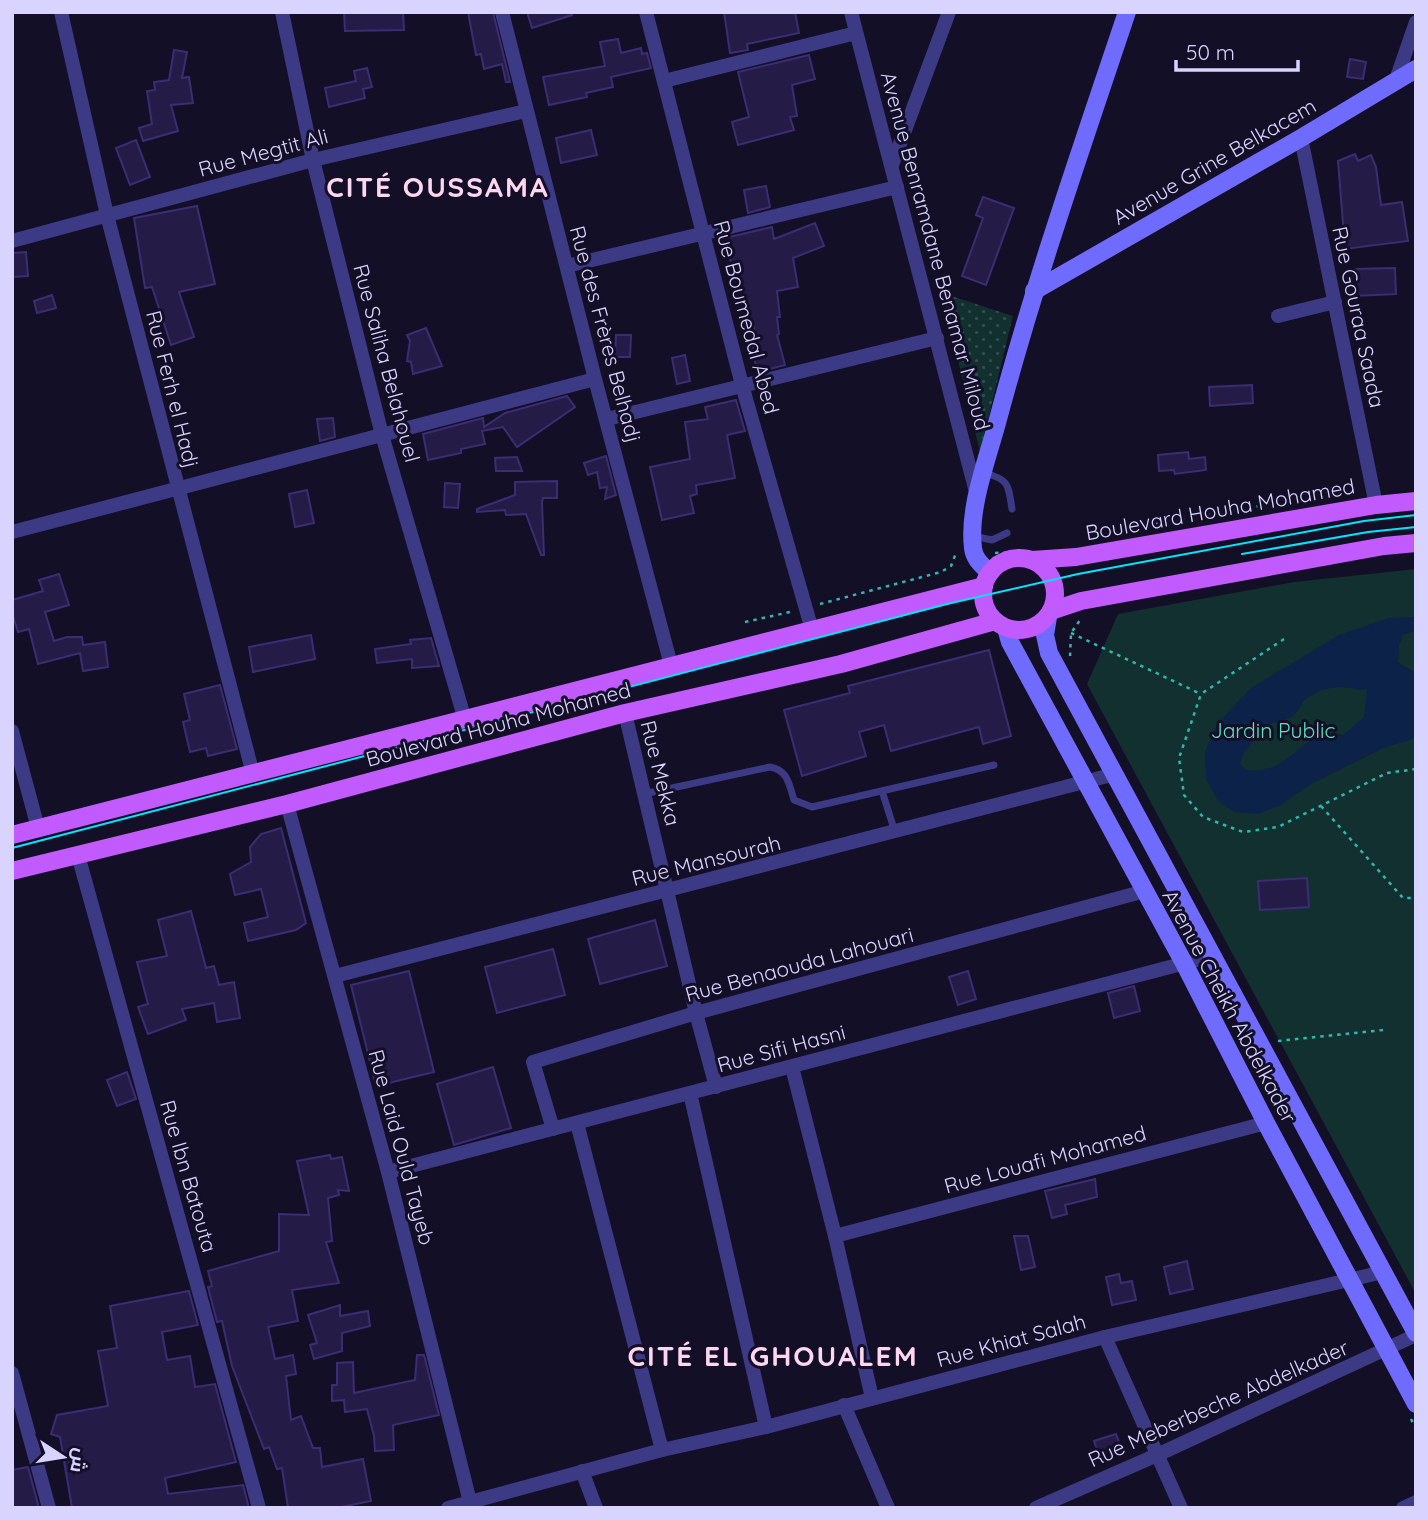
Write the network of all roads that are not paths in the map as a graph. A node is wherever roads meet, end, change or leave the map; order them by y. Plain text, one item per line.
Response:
1 (61, 12) edge
2 (282, 12) edge
3 (502, 12) edge
4 (646, 12) edge
5 (851, 12) edge
6 (949, 12) edge
7 (1127, 12) edge
8 (1416, 22) edge
9 (856, 33) junction
10 (1416, 69) edge
11 (1396, 80) junction
12 (664, 81) junction
13 (526, 111) junction
14 (1301, 138) junction
15 (313, 160) junction
16 (892, 165) junction
17 (897, 187) junction
18 (107, 215) junction
19 (703, 232) junction
20 (12, 241) edge
21 (567, 266) junction
22 (1034, 291) junction
23 (1335, 302) junction
24 (1278, 316) dead end
25 (937, 338) junction
26 (596, 379) junction
27 (742, 384) junction
28 (607, 419) junction
29 (382, 435) junction
30 (984, 473) junction
31 (177, 488) junction
32 (977, 501) junction
33 (1416, 501) edge
34 (1376, 505) junction
35 (1012, 509) dead end
36 (12, 532) edge
37 (1007, 533) dead end
38 (972, 536) junction
39 (1416, 542) edge
40 (1032, 560) junction
41 (987, 580) junction
42 (1049, 614) junction
43 (1001, 625) junction
44 (812, 631) junction
45 (671, 665) junction
46 (625, 713) junction
47 (465, 720) junction
48 (12, 731) edge
49 (994, 765) dead end
50 (253, 774) junction
51 (1115, 774) junction
52 (1087, 783) junction
53 (882, 791) junction
54 (643, 794) junction
55 (287, 804) junction
56 (38, 828) junction
57 (895, 832) junction
58 (12, 835) edge
59 (78, 855) junction
60 (12, 871) edge
61 (668, 891) junction
62 (1145, 891) junction
63 (1212, 956) junction
64 (1184, 963) junction
65 (335, 976) junction
66 (696, 1013) junction
67 (792, 1067) junction
68 (716, 1087) junction
69 (690, 1093) junction
70 (577, 1123) junction
71 (1266, 1123) junction
72 (553, 1129) junction
73 (388, 1172) junction
74 (835, 1236) junction
75 (1383, 1272) junction
76 (1351, 1280) junction
77 (1416, 1334) edge
78 (1105, 1337) junction
79 (1387, 1350) junction
80 (12, 1373) edge
81 (872, 1398) junction
82 (1416, 1404) edge
83 (844, 1405) junction
84 (766, 1427) junction
85 (662, 1450) junction
86 (1157, 1455) junction
87 (582, 1471) junction
88 (470, 1502) junction
89 (1416, 1502) edge
90 (48, 1508) edge
91 (260, 1508) edge
92 (448, 1508) edge
93 (596, 1508) edge
94 (888, 1508) edge
95 (1036, 1508) edge
96 (1181, 1508) edge
97 (1403, 1508) edge

1 - 18 street, Rue Ferh el Hadj
2 - 15 street, Rue Saliha Belahouel
3 - 13 street, Rue des Frères Belhadj
4 - 12 street, Rue Boumedal Abed
5 - 9 street, Avenue Benramdane Benamar Miloud
6 - 16 street
7 - 22 main road
8 - 11 street
9 - 12 street
9 - 16 street, Avenue Benramdane Benamar Miloud
10 - 11 main road, Avenue Grine Belkacem
11 - 14 main road, Avenue Grine Belkacem
12 - 19 street, Rue Boumedal Abed
13 - 15 street, Rue Megtit Ali
13 - 21 street, Rue des Frères Belhadj
14 - 22 main road, Avenue Grine Belkacem
14 - 23 street, Rue Gouraa Saada
15 - 18 street, Rue Megtit Ali
15 - 29 street, Rue Saliha Belahouel
16 - 17 street, Avenue Benramdane Benamar Miloud
17 - 19 street
17 - 25 street, Avenue Benramdane Benamar Miloud
18 - 20 street, Rue Megtit Ali
18 - 31 street, Rue Ferh el Hadj
19 - 21 street
19 - 27 street, Rue Boumedal Abed
21 - 26 street, Rue des Frères Belhadj
22 - 30 main road
23 - 24 street
23 - 34 street, Rue Gouraa Saada
25 - 27 street
25 - 32 street, Avenue Benramdane Benamar Miloud
26 - 28 street, Rue des Frères Belhadj
26 - 29 street
27 - 28 street
27 - 44 street, Rue Boumedal Abed
28 - 45 street, Rue des Frères Belhadj
29 - 31 street
29 - 47 street, Rue Saliha Belahouel
30 - 32 main road
30 - 35 lane
31 - 36 street
31 - 50 street, Rue Ferh el Hadj
32 - 38 main road
33 - 34 main road, Boulevard Houha Mohamed
34 - 40 main road, Boulevard Houha Mohamed
37 - 38 lane
38 - 41 main road
39 - 42 main road
40 - 41 main road
40 - 42 main road
41 - 43 main road
41 - 44 main road, Boulevard Houha Mohamed
42 - 43 main road
42 - 51 main road, Avenue Cheikh Abdelkader
43 - 46 main road, Boulevard Houha Mohamed
43 - 52 main road, Avenue Cheikh Abdelkader
44 - 45 main road, Boulevard Houha Mohamed
45 - 47 main road, Boulevard Houha Mohamed
46 - 54 street, Rue Mekka
46 - 55 main road, Boulevard Houha Mohamed
47 - 50 main road, Boulevard Houha Mohamed
48 - 56 street
49 - 53 lane
50 - 56 main road, Boulevard Houha Mohamed
51 - 52 street, Rue Mansourah
51 - 63 main road, Avenue Cheikh Abdelkader
52 - 57 street, Rue Mansourah
52 - 62 main road, Avenue Cheikh Abdelkader
53 - 54 lane
53 - 57 lane
54 - 61 street, Rue Mekka
55 - 59 main road, Boulevard Houha Mohamed
55 - 65 street, Rue Laid Ould Tayeb
56 - 58 main road, Boulevard Houha Mohamed
57 - 61 street, Rue Mansourah
59 - 60 main road, Boulevard Houha Mohamed
59 - 91 street, Rue Ibn Batouta
61 - 65 street, Rue Mansourah
61 - 66 street, Rue Mekka
62 - 64 main road, Avenue Cheikh Abdelkader
62 - 66 street, Rue Benaouda Lahouari
63 - 64 street, Rue Sifi Hasni
63 - 75 main road, Avenue Cheikh Abdelkader
64 - 67 street, Rue Sifi Hasni
64 - 71 main road, Avenue Cheikh Abdelkader
65 - 73 street, Rue Laid Ould Tayeb
66 - 68 street, Rue Mekka
66 - 72 street, Rue Benaouda Lahouari
67 - 68 street, Rue Sifi Hasni
67 - 74 street
68 - 69 street, Rue Sifi Hasni
69 - 70 street, Rue Sifi Hasni
69 - 84 street
70 - 72 street, Rue Sifi Hasni
70 - 85 street
71 - 74 street, Rue Louafi Mohamed
71 - 76 main road, Avenue Cheikh Abdelkader
72 - 73 street, Rue Sifi Hasni
73 - 88 street, Rue Laid Ould Tayeb
74 - 81 street
75 - 76 street, Rue Khiat Salah
75 - 77 main road, Avenue Cheikh Abdelkader
76 - 78 street, Rue Khiat Salah
76 - 79 main road, Avenue Cheikh Abdelkader
77 - 79 street, Rue Meberbeche Abdelkader
78 - 81 street, Rue Khiat Salah
78 - 86 street
79 - 82 main road, Avenue Cheikh Abdelkader
79 - 86 street, Rue Meberbeche Abdelkader
80 - 90 street
81 - 83 street, Rue Khiat Salah
83 - 84 street, Rue Khiat Salah
83 - 94 street
84 - 85 street, Rue Khiat Salah
85 - 87 street, Rue Khiat Salah
86 - 95 street, Rue Meberbeche Abdelkader
86 - 96 street
87 - 88 street, Rue Khiat Salah
87 - 93 street
88 - 92 street, Rue Khiat Salah
89 - 97 street

